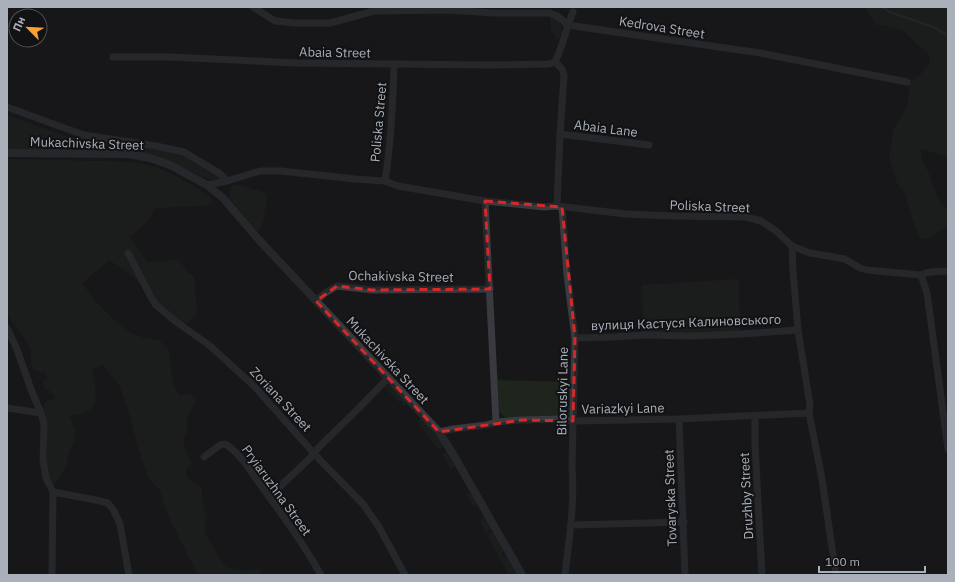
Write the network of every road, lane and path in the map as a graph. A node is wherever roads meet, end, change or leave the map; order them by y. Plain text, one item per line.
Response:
1 (252, 7) edge
2 (573, 12) dead end
3 (567, 25) junction
4 (113, 57) dead end
5 (555, 62) junction
6 (394, 65) junction
7 (907, 82) dead end
8 (7, 107) edge
9 (560, 134) junction
10 (649, 146) dead end
11 (7, 153) edge
12 (227, 181) junction
13 (385, 181) junction
14 (207, 185) junction
15 (485, 201) junction
16 (559, 207) junction
17 (792, 246) junction
18 (128, 253) dead end
19 (948, 271) edge
20 (921, 275) junction
21 (490, 289) junction
22 (316, 301) junction
23 (7, 328) edge
24 (798, 330) junction
25 (575, 338) junction
26 (388, 378) junction
27 (7, 408) edge
28 (41, 412) junction
29 (809, 413) junction
30 (755, 416) junction
31 (679, 419) junction
32 (573, 421) junction
33 (496, 422) junction
34 (439, 432) junction
35 (948, 449) edge
36 (314, 453) junction
37 (204, 457) dead end
38 (53, 492) junction
39 (269, 496) junction
40 (684, 522) junction
41 (571, 525) junction
42 (52, 575) edge
43 (129, 575) edge
44 (321, 575) edge
45 (405, 575) edge
46 (522, 575) edge
47 (565, 575) edge
48 (685, 575) edge
49 (762, 575) edge
50 (836, 575) edge

1 - 3 street, Kedrova Street
2 - 3 street
3 - 5 street
3 - 7 street, Kedrova Street
4 - 6 street, Abaia Street
5 - 6 street, Abaia Street
5 - 9 street, Biloruskyi Lane
6 - 13 street, Poliska Street
8 - 12 street, Mukachivska Street
9 - 10 street, Abaia Lane
9 - 16 street, Biloruskyi Lane
11 - 14 street, Mukachivska Street
12 - 13 street, Poliska Street
12 - 14 street
13 - 15 street, Poliska Street
14 - 22 street, Mukachivska Street
15 - 16 street, Poliska Street
15 - 21 street
16 - 17 street, Poliska Street
16 - 25 street, Biloruskyi Lane
17 - 20 street
17 - 24 street
18 - 36 street, Zoriana Street
19 - 20 street
20 - 35 street
21 - 22 street, Ochakivska Street
21 - 33 street
22 - 26 street, Mukachivska Street
23 - 28 street
24 - 25 street, вулиця Кастуся Калиновського
24 - 29 street
25 - 32 street, Biloruskyi Lane
26 - 34 street, Mukachivska Street
26 - 36 street
27 - 28 street
28 - 38 street
29 - 30 street, Variazkyi Lane
29 - 50 street
30 - 31 street, Variazkyi Lane
30 - 49 street, Druzhby Street
31 - 32 street, Variazkyi Lane
31 - 40 street, Tovaryska Street
32 - 33 street, Variazkyi Lane
32 - 41 street, Biloruskyi Lane
33 - 34 street, Variazkyi Lane
34 - 46 street, Mukachivska Street
36 - 39 street
36 - 45 street, Zoriana Street
37 - 39 street, Pryiaruzhna Street
38 - 42 street
38 - 43 street
39 - 44 street, Pryiaruzhna Street
40 - 41 street
40 - 48 street, Tovaryska Street
41 - 47 street, Biloruskyi Lane

